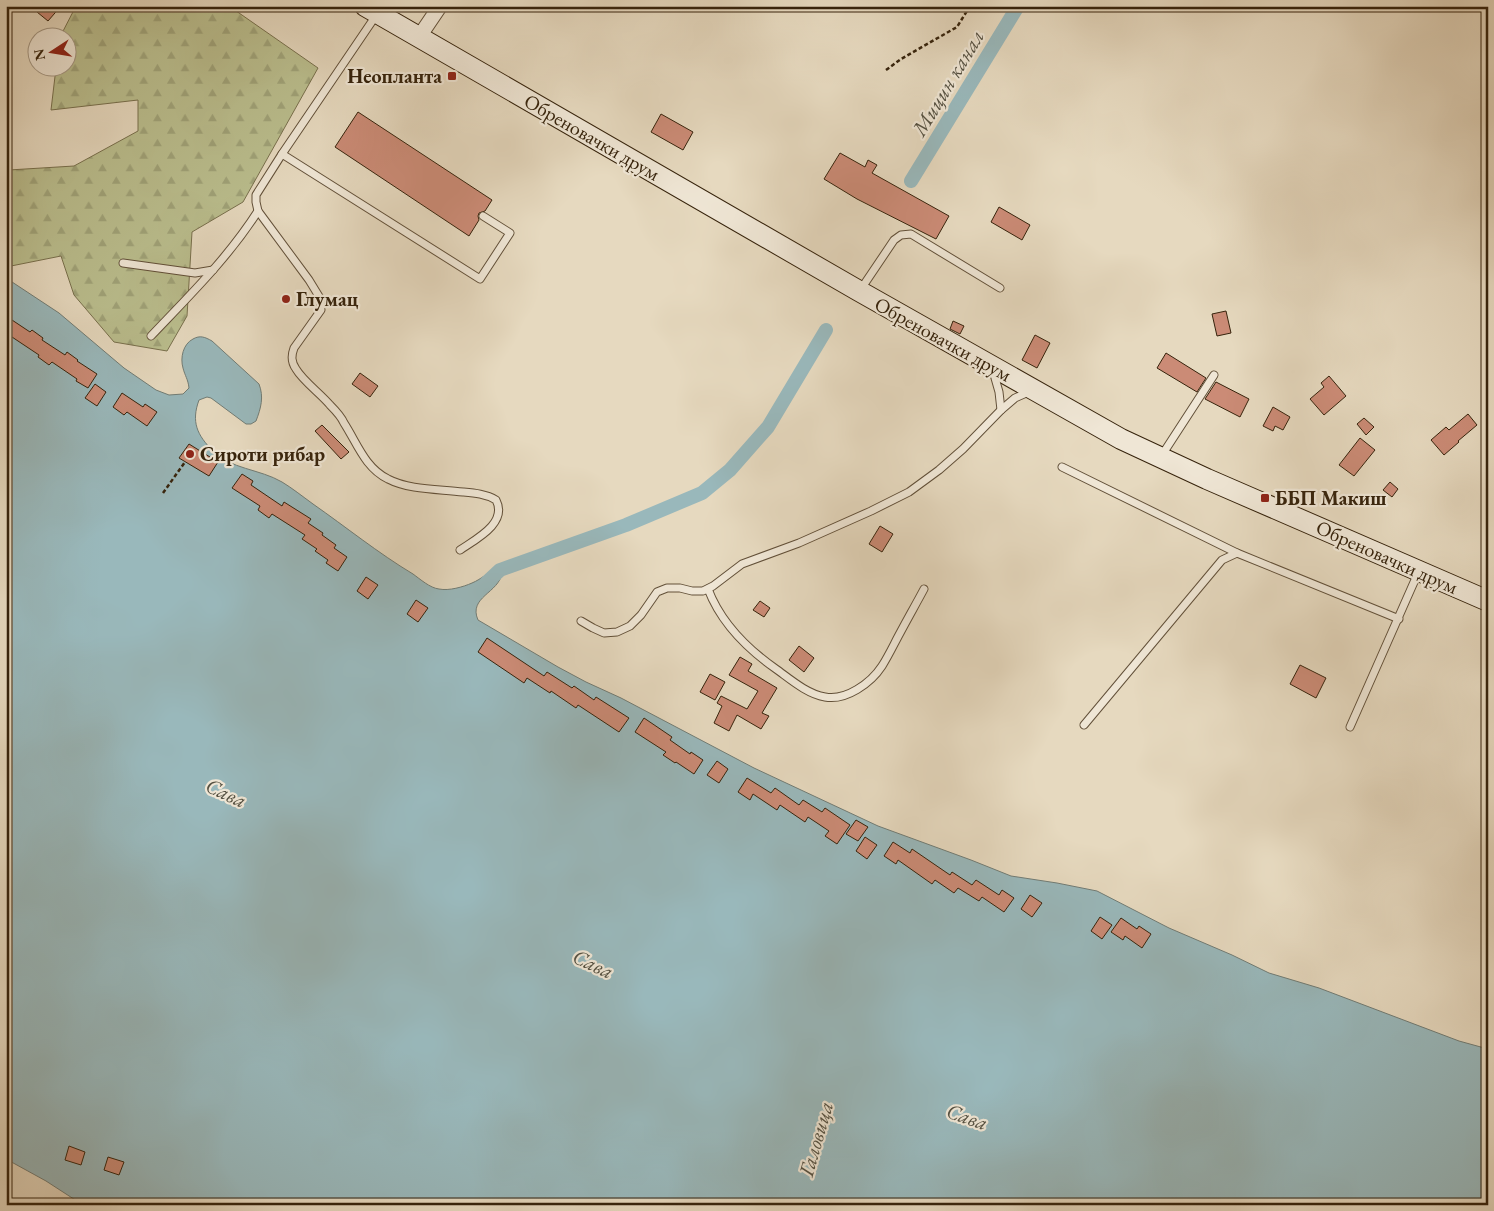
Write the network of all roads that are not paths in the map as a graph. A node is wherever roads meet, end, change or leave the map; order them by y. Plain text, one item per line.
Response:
1 (440, 6) edge
2 (371, 10) edge
3 (419, 37) junction
4 (282, 154) junction
5 (258, 211) junction
6 (483, 216) dead end
7 (123, 263) dead end
8 (213, 270) junction
9 (1000, 288) dead end
10 (859, 292) junction
11 (151, 336) dead end
12 (991, 366) junction
13 (1214, 375) dead end
14 (1034, 390) junction
15 (1001, 410) junction
16 (1160, 458) junction
17 (1062, 467) dead end
18 (460, 550) dead end
19 (1237, 553) junction
20 (1419, 570) junction
21 (708, 589) junction
22 (924, 589) dead end
23 (1488, 601) edge
24 (1399, 619) junction
25 (580, 621) dead end
26 (1084, 725) dead end
27 (1350, 727) dead end

1 - 3 street
2 - 3 street, Обреновачки друм
2 - 4 lane
3 - 10 street, Обреновачки друм
4 - 5 lane
4 - 6 lane
5 - 8 lane
5 - 18 lane
7 - 8 lane
8 - 11 lane
9 - 10 lane
10 - 12 street, Обреновачки друм
12 - 14 street, Обреновачки друм
12 - 15 lane
13 - 16 lane
14 - 15 lane
14 - 16 street, Обреновачки друм
15 - 21 lane
16 - 20 street, Обреновачки друм
17 - 19 lane
19 - 24 lane
19 - 26 lane
20 - 23 street, Обреновачки друм
20 - 24 lane
21 - 22 lane
21 - 25 lane
24 - 27 lane

